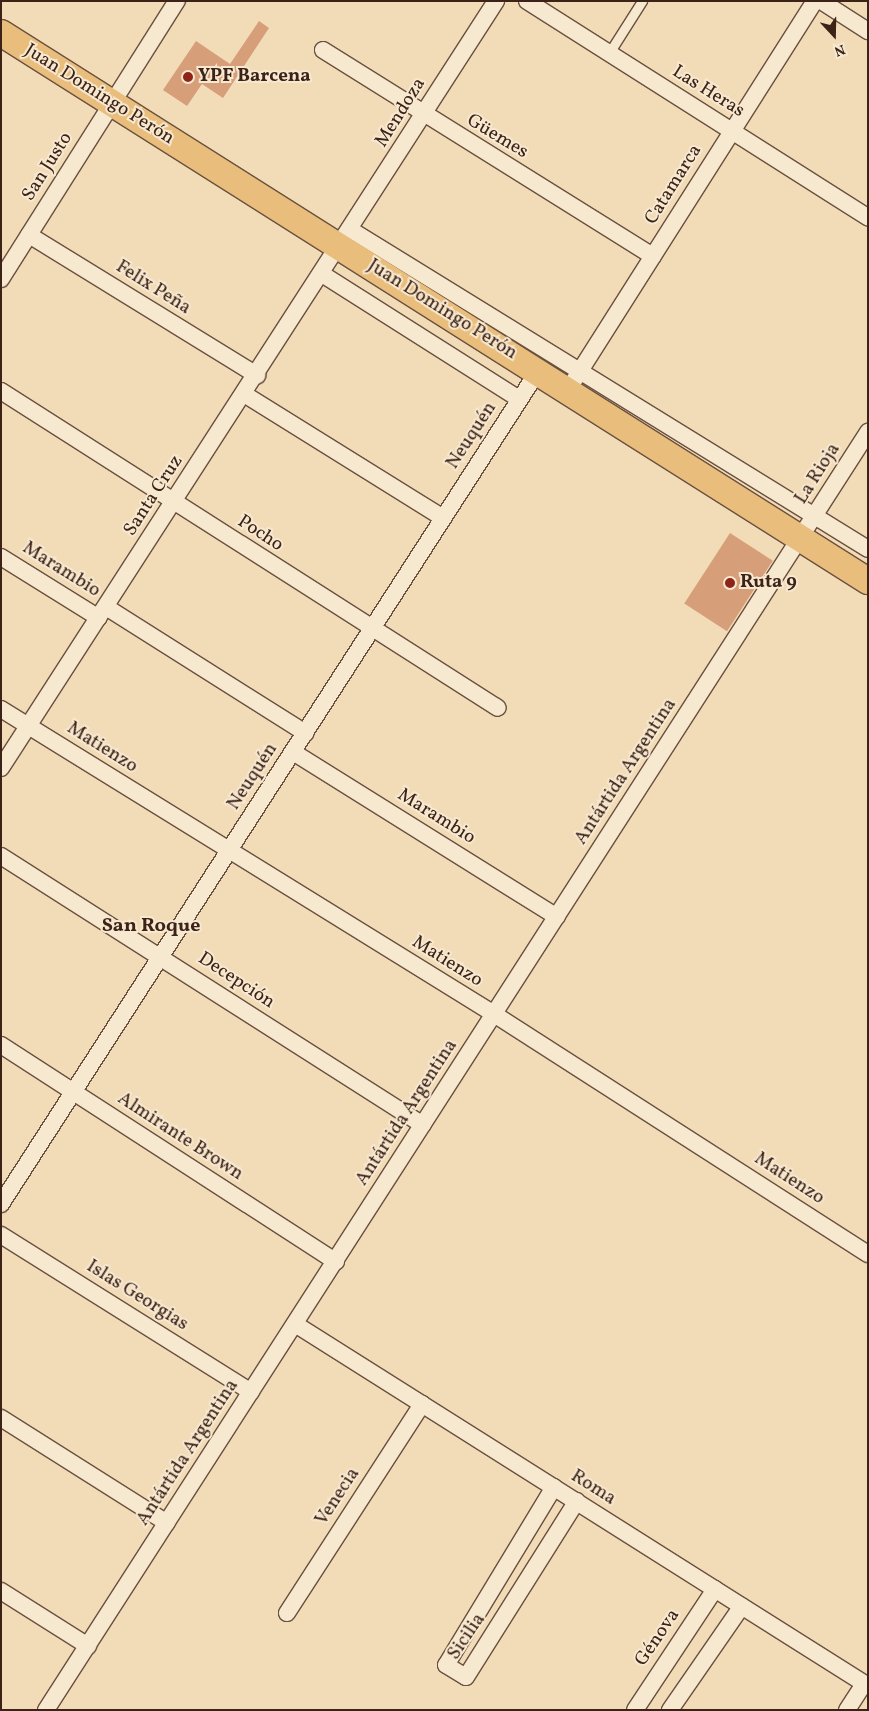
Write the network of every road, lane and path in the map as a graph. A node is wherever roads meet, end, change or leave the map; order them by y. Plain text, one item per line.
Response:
1 (177, 1) edge
2 (496, 1) edge
3 (527, 1) edge
4 (642, 1) edge
5 (815, 1) edge
6 (821, 1) edge
7 (868, 31) edge
8 (6, 41) edge
9 (323, 50) dead end
10 (609, 53) junction
11 (113, 102) junction
12 (423, 115) junction
13 (732, 131) junction
14 (868, 217) edge
15 (29, 235) junction
16 (346, 238) junction
17 (653, 256) junction
18 (322, 274) junction
19 (1, 280) edge
20 (538, 371) junction
21 (257, 375) junction
22 (573, 381) junction
23 (1, 391) edge
24 (244, 394) junction
25 (519, 399) junction
26 (868, 432) edge
27 (174, 502) junction
28 (816, 516) junction
29 (443, 518) junction
30 (801, 537) junction
31 (868, 549) edge
32 (1, 556) edge
33 (868, 581) edge
34 (102, 612) junction
35 (371, 630) junction
36 (498, 708) dead end
37 (1, 709) edge
38 (28, 726) junction
39 (305, 733) junction
40 (293, 752) junction
41 (1, 768) edge
42 (229, 850) junction
43 (1, 856) edge
44 (557, 917) junction
45 (161, 956) junction
46 (494, 1014) junction
47 (1, 1045) edge
48 (74, 1092) junction
49 (423, 1125) junction
50 (1, 1204) edge
51 (1, 1235) edge
52 (868, 1254) edge
53 (336, 1262) junction
54 (295, 1324) junction
55 (251, 1392) junction
56 (422, 1404) junction
57 (1, 1418) edge
58 (554, 1487) junction
59 (577, 1502) junction
60 (167, 1523) junction
61 (715, 1589) junction
62 (1, 1591) edge
63 (742, 1606) junction
64 (287, 1613) dead end
65 (88, 1646) junction
66 (866, 1685) edge
67 (46, 1710) edge
68 (635, 1710) edge
69 (670, 1710) edge
70 (847, 1710) edge

1 - 11 street, San Justo
2 - 12 street, Mendoza
3 - 10 street, Las Heras
4 - 10 lane
5 - 13 street, Catamarca
6 - 7 street
8 - 11 main road, Juan Domingo Perón
9 - 12 street, Güemes
10 - 13 street, Las Heras
11 - 15 street, San Justo
11 - 16 main road, Juan Domingo Perón
12 - 16 street, Mendoza
12 - 17 street, Güemes
13 - 14 street, Las Heras
13 - 17 street, Catamarca
15 - 19 street, San Justo
15 - 21 street, Felix Peña
16 - 18 street, Santa Cruz
16 - 20 main road, Juan Domingo Perón
16 - 22 street, Juan Domingo Perón
17 - 22 street, Catamarca
18 - 21 street, Santa Cruz
18 - 25 street
20 - 22 main road, Juan Domingo Perón
20 - 25 street, Neuquén
21 - 24 street, Santa Cruz
22 - 28 street, Juan Domingo Perón
22 - 30 main road, Juan Domingo Perón
23 - 27 street, Pocho
24 - 27 street, Santa Cruz
24 - 29 street
25 - 29 street, Neuquén
26 - 28 street, La Rioja
27 - 34 street, Santa Cruz
27 - 35 street, Pocho
28 - 30 street, La Rioja
28 - 31 street, Juan Domingo Perón
29 - 35 street, Neuquén
30 - 33 main road, Juan Domingo Perón
30 - 44 street, Antártida Argentina
32 - 34 street, Marambio
34 - 38 street, Santa Cruz
34 - 39 street, Marambio
35 - 36 street, Pocho
35 - 39 street, Neuquén
37 - 38 street, Matienzo
38 - 41 street, Santa Cruz
38 - 42 street, Matienzo
39 - 40 street, Neuquén
40 - 42 street, Neuquén
40 - 44 street, Marambio
42 - 45 street, Neuquén
42 - 46 street, Matienzo
43 - 45 street, Decepción
44 - 46 street, Antártida Argentina
45 - 48 street, Neuquén
45 - 49 street, Decepción
46 - 49 street, Antártida Argentina
46 - 52 street, Matienzo
47 - 48 street, Almirante Brown
48 - 50 street, Neuquén
48 - 53 street, Almirante Brown
49 - 53 street, Antártida Argentina
51 - 55 street, Islas Georgias
53 - 54 street, Antártida Argentina
54 - 55 street, Antártida Argentina
54 - 56 street, Roma
55 - 60 street, Antártida Argentina
56 - 58 street, Roma
56 - 64 street, Venecia
57 - 60 street
58 - 59 street, Roma
58 - 59 street, Sicilia
59 - 61 street, Roma
60 - 65 street, Antártida Argentina
61 - 63 street, Roma
61 - 68 street, Génova
62 - 65 street
63 - 66 street, Roma
63 - 69 street
65 - 67 street, Antártida Argentina
66 - 70 street

